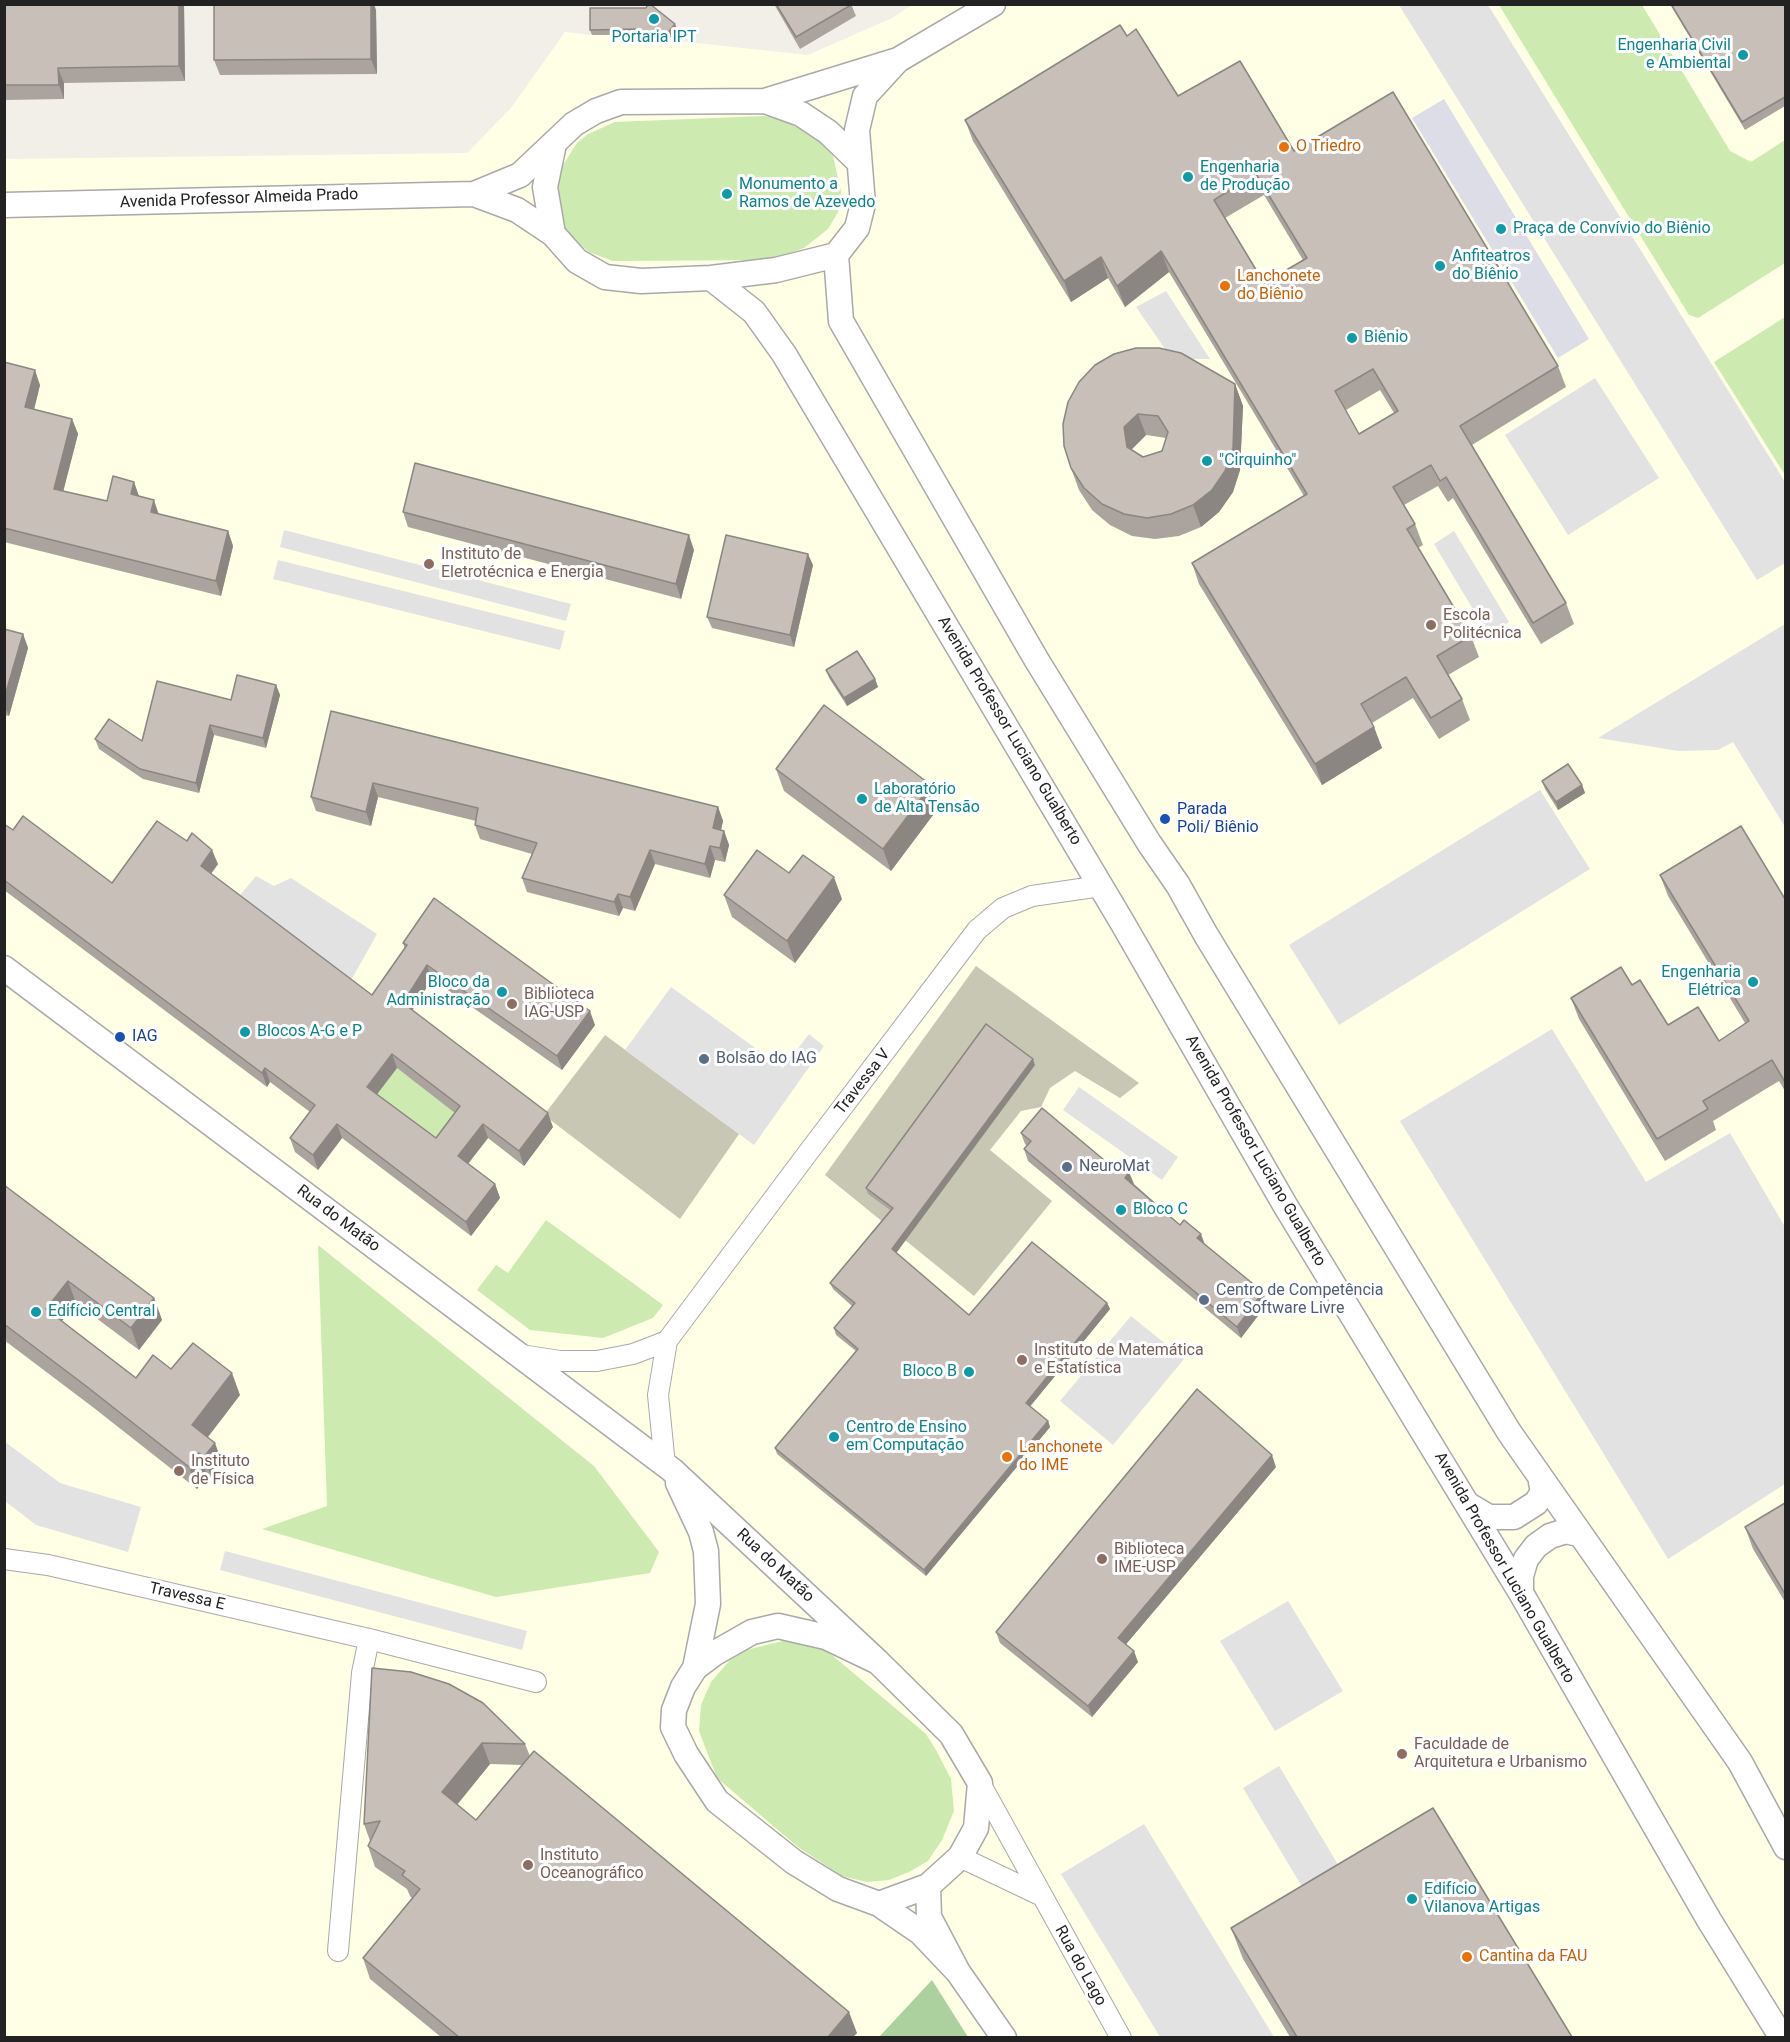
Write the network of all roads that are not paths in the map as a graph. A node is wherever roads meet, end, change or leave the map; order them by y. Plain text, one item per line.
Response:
1 (993, 4) edge
2 (898, 60) junction
3 (765, 101) junction
4 (554, 144) junction
5 (858, 161) junction
6 (474, 194) junction
7 (4, 205) edge
8 (553, 234) junction
9 (836, 255) junction
10 (711, 278) junction
11 (1101, 886) junction
12 (4, 968) edge
13 (667, 1341) junction
14 (521, 1355) junction
15 (668, 1467) junction
16 (1541, 1482) junction
17 (1467, 1504) junction
18 (1578, 1534) junction
19 (4, 1559) edge
20 (1521, 1593) junction
21 (369, 1639) junction
22 (878, 1662) junction
23 (695, 1668) junction
24 (536, 1682) dead end
25 (980, 1783) junction
26 (1785, 1847) edge
27 (960, 1857) junction
28 (928, 1886) junction
29 (1040, 1895) junction
30 (879, 1904) junction
31 (338, 1951) dead end
32 (958, 1972) junction
33 (1004, 2037) edge
34 (1120, 2037) edge
35 (1782, 2037) edge

1 - 2 street
2 - 3 street
2 - 5 street
3 - 4 street, Avenida Professor Almeida Prado
3 - 5 street
4 - 6 street, Avenida Professor Almeida Prado
4 - 8 street
5 - 9 street
6 - 7 street, Avenida Professor Almeida Prado
6 - 8 street, Avenida Professor Almeida Prado
8 - 10 street, Avenida Professor Almeida Prado
9 - 10 street, Avenida Professor Almeida Prado
9 - 16 street
10 - 11 street, Avenida Professor Luciano Gualberto
11 - 13 street, Travessa V
11 - 17 street, Avenida Professor Luciano Gualberto
12 - 14 street, Rua do Matão
13 - 14 street
13 - 15 street, Travessa V
14 - 15 street, Rua do Matão
15 - 22 street, Rua do Matão
15 - 23 street, Rua do Matão
16 - 17 street
16 - 18 street
17 - 20 street, Avenida Professor Luciano Gualberto
18 - 20 street
18 - 26 street
19 - 21 street, Travessa E
20 - 35 street, Avenida Professor Luciano Gualberto
21 - 24 street, Travessa E
21 - 31 street
22 - 23 street
22 - 25 street, Rua do Matão
23 - 30 street
25 - 27 street
25 - 29 street, Rua do Lago
27 - 28 street
27 - 29 street
28 - 30 street
28 - 32 street
29 - 34 street, Rua do Lago
30 - 32 street
32 - 33 street

